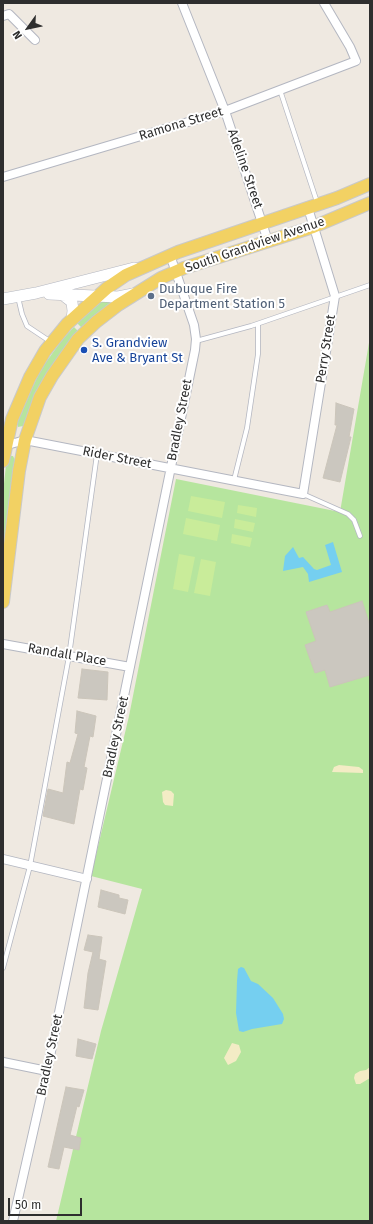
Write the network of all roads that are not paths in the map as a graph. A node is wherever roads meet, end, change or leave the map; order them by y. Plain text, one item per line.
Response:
1 (182, 3) edge
2 (324, 3) edge
3 (3, 16) edge
4 (35, 40) dead end
5 (280, 90) junction
6 (225, 111) junction
7 (3, 177) edge
8 (370, 184) edge
9 (370, 203) edge
10 (313, 206) junction
11 (263, 223) junction
12 (313, 227) junction
13 (268, 241) junction
14 (170, 255) junction
15 (150, 264) junction
16 (177, 272) junction
17 (370, 285) edge
18 (36, 293) junction
19 (63, 294) junction
20 (135, 294) junction
21 (97, 296) junction
22 (335, 296) junction
23 (18, 297) junction
24 (3, 299) edge
25 (72, 319) junction
26 (258, 324) junction
27 (196, 341) junction
28 (51, 343) junction
29 (25, 440) junction
30 (4, 446) edge
31 (97, 454) junction
32 (3, 461) edge
33 (170, 469) junction
34 (234, 481) junction
35 (303, 494) junction
36 (360, 536) dead end
37 (3, 602) edge
38 (3, 644) edge
39 (69, 656) junction
40 (130, 667) junction
41 (3, 859) edge
42 (30, 866) junction
43 (87, 879) junction
44 (3, 968) edge
45 (3, 1062) edge
46 (47, 1071) junction
47 (13, 1221) edge

1 - 6 street, Adeline Street
2 - 5 street, Ramona Street
3 - 4 street
5 - 6 street, Ramona Street
5 - 10 lane
6 - 7 street, Ramona Street
6 - 11 street, Adeline Street
8 - 10 main road, South Grandview Avenue
9 - 12 main road, South Grandview Avenue
10 - 11 main road, South Grandview Avenue
10 - 12 street, Perry Street
11 - 13 street, Adeline Street
11 - 14 main road, South Grandview Avenue
12 - 13 main road, South Grandview Avenue
12 - 22 street, Perry Street
13 - 16 main road, South Grandview Avenue
14 - 15 main road, South Grandview Avenue
14 - 16 street, Bradley Street
15 - 18 main road
15 - 21 main road, South Grandview Avenue
16 - 20 main road, South Grandview Avenue
16 - 27 street, Bradley Street
17 - 22 lane
18 - 19 main road
18 - 23 main road
19 - 21 main road
19 - 25 main road
20 - 21 main road
20 - 29 main road, South Grandview Avenue
21 - 25 main road, South Grandview Avenue
22 - 26 lane
22 - 35 street, Perry Street
23 - 24 main road
23 - 28 lane
25 - 28 main road, South Grandview Avenue
26 - 27 lane
26 - 34 lane
27 - 33 street, Bradley Street
28 - 30 main road, South Grandview Avenue
29 - 30 street, Rider Street
29 - 31 street, Rider Street
29 - 37 main road, South Grandview Avenue
30 - 32 main road, South Grandview Avenue
31 - 33 street, Rider Street
31 - 39 lane
33 - 34 street, Rider Street
33 - 40 street, Bradley Street
34 - 35 street, Rider Street
35 - 36 lane
38 - 39 street, Randall Place
39 - 40 street, Randall Place
39 - 42 lane
40 - 43 street, Bradley Street
41 - 42 street
42 - 43 street
42 - 44 lane
43 - 46 street, Bradley Street
45 - 46 street
46 - 47 street, Bradley Street

